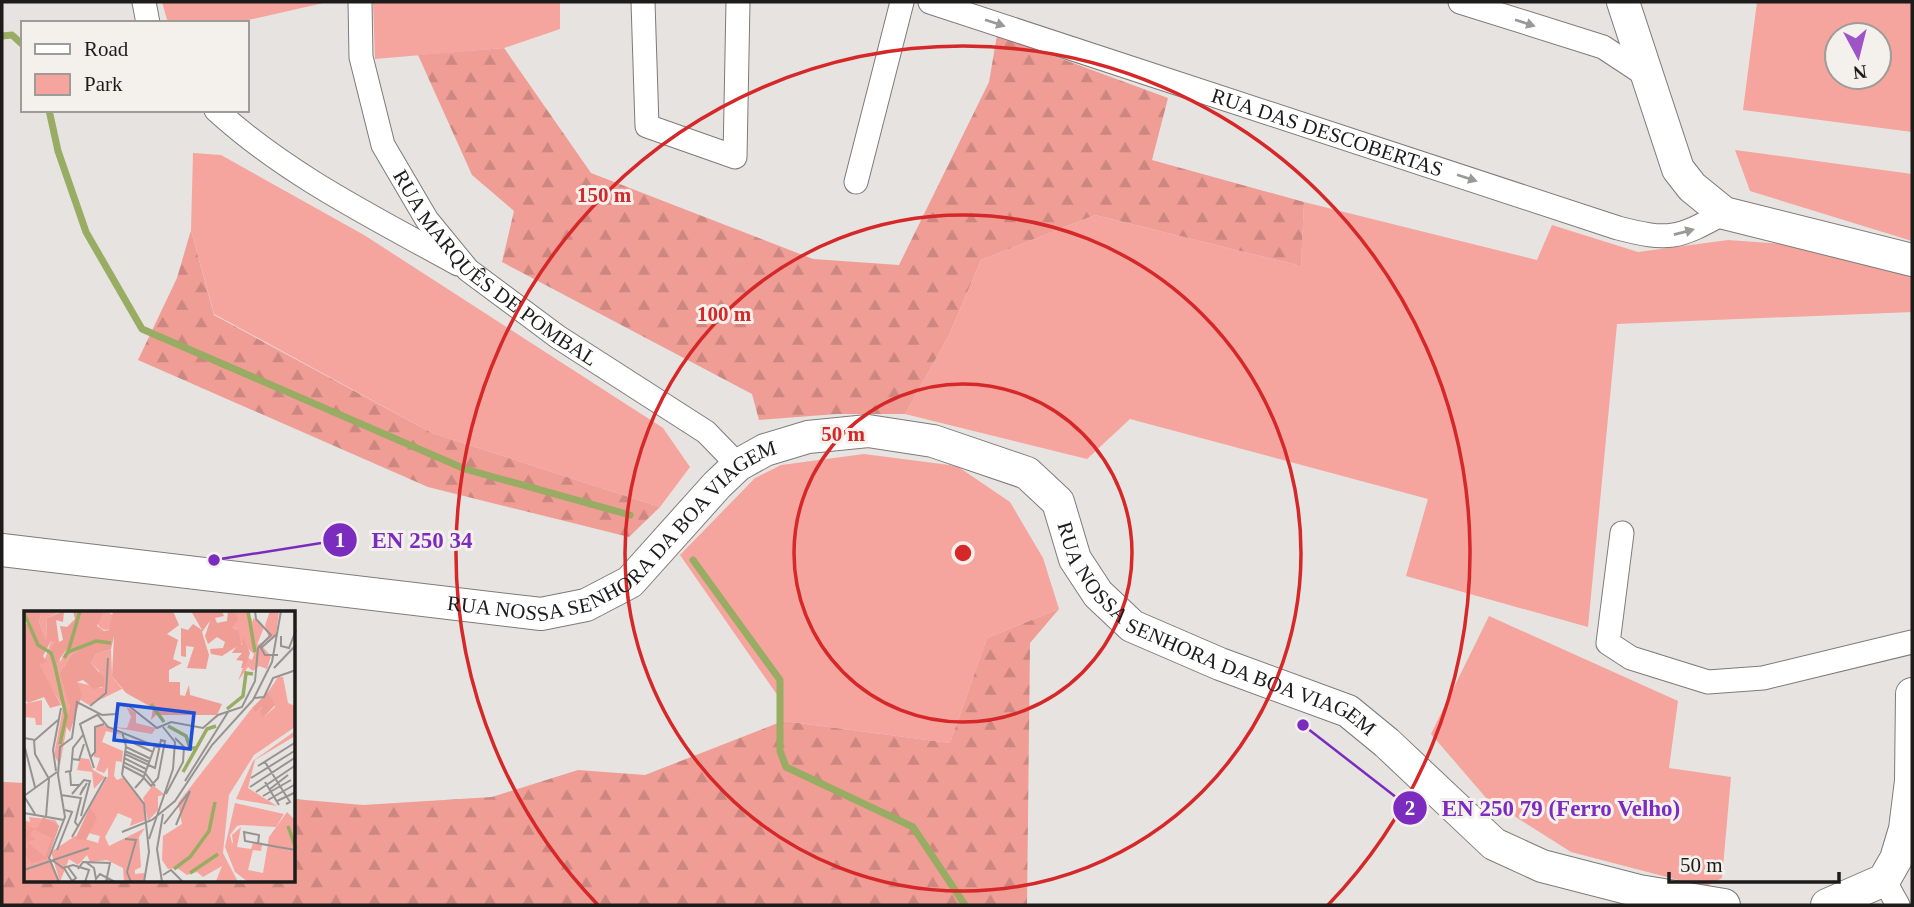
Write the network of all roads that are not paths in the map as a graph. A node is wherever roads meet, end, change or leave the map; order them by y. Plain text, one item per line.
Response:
1 (145, 2) edge
2 (360, 2) edge
3 (643, 2) edge
4 (738, 2) edge
5 (902, 2) edge
6 (930, 2) edge
7 (1460, 2) edge
8 (1623, 2) edge
9 (148, 21) edge
10 (1647, 76) junction
11 (218, 112) edge
12 (856, 182) dead end
13 (1724, 214) junction
14 (1912, 260) edge
15 (468, 270) junction
16 (738, 466) junction
17 (1622, 533) dead end
18 (2, 550) edge
19 (1912, 642) edge
20 (1912, 694) edge
21 (1891, 893) edge
22 (1724, 905) edge
23 (1827, 905) edge

1 - 9 street
2 - 15 street, RUA MARQUÊS DE POMBAL
3 - 4 street
5 - 12 street
6 -> 13 street, RUA DAS DESCOBERTAS
7 -> 10 street
8 - 10 main road
10 - 13 main road
11 - 15 street
13 - 14 main road
15 - 16 street, RUA MARQUÊS DE POMBAL
16 - 18 main road, RUA NOSSA SENHORA DA BOA VIAGEM
16 - 22 main road, RUA NOSSA SENHORA DA BOA VIAGEM
17 - 19 street
20 - 21 main road
21 - 23 main road

